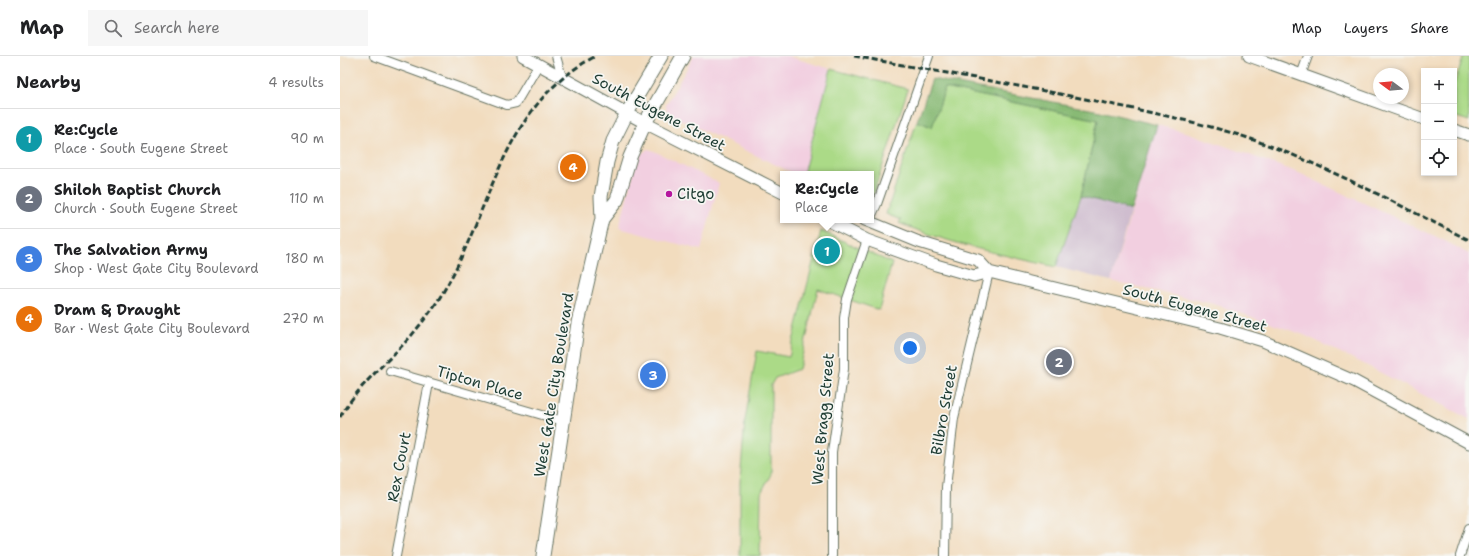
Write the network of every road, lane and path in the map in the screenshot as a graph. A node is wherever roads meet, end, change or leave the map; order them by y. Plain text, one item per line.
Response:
1 (374, 56) edge
2 (523, 56) edge
3 (556, 56) edge
4 (661, 56) edge
5 (684, 56) edge
6 (929, 56) edge
7 (1249, 56) edge
8 (1308, 56) edge
9 (539, 64) junction
10 (1301, 75) junction
11 (562, 77) junction
12 (627, 113) junction
13 (1421, 118) edge
14 (645, 123) junction
15 (1457, 131) edge
16 (1469, 135) edge
17 (780, 191) edge
18 (874, 209) edge
19 (602, 219) junction
20 (833, 223) edge
21 (874, 223) edge
22 (867, 240) junction
23 (990, 272) junction
24 (390, 371) dead end
25 (429, 383) junction
26 (563, 421) junction
27 (1469, 442) edge
28 (1469, 528) edge
29 (396, 556) edge
30 (543, 556) edge
31 (832, 556) edge
32 (945, 556) edge
33 (1460, 556) edge

1 - 9 street
2 - 9 main road, South Eugene Street
3 - 11 street
4 - 12 main road, West Gate City Boulevard
5 - 14 main road, West Gate City Boulevard
6 - 18 street
7 - 10 main road
8 - 10 street
9 - 11 main road, South Eugene Street
10 - 13 main road
11 - 12 main road, South Eugene Street
12 - 14 main road, South Eugene Street
12 - 19 main road, West Gate City Boulevard
14 - 17 main road, South Eugene Street
14 - 19 main road, West Gate City Boulevard
15 - 16 main road
19 - 26 main road, West Gate City Boulevard
20 - 22 main road, South Eugene Street
21 - 23 main road, South Eugene Street
22 - 23 main road, South Eugene Street
22 - 31 street, West Bragg Street
23 - 27 main road, South Eugene Street
23 - 32 street, Bilbro Street
24 - 25 street, Tipton Place
25 - 26 street, Tipton Place
25 - 29 street, Rex Court
26 - 30 main road, West Gate City Boulevard
28 - 33 street

